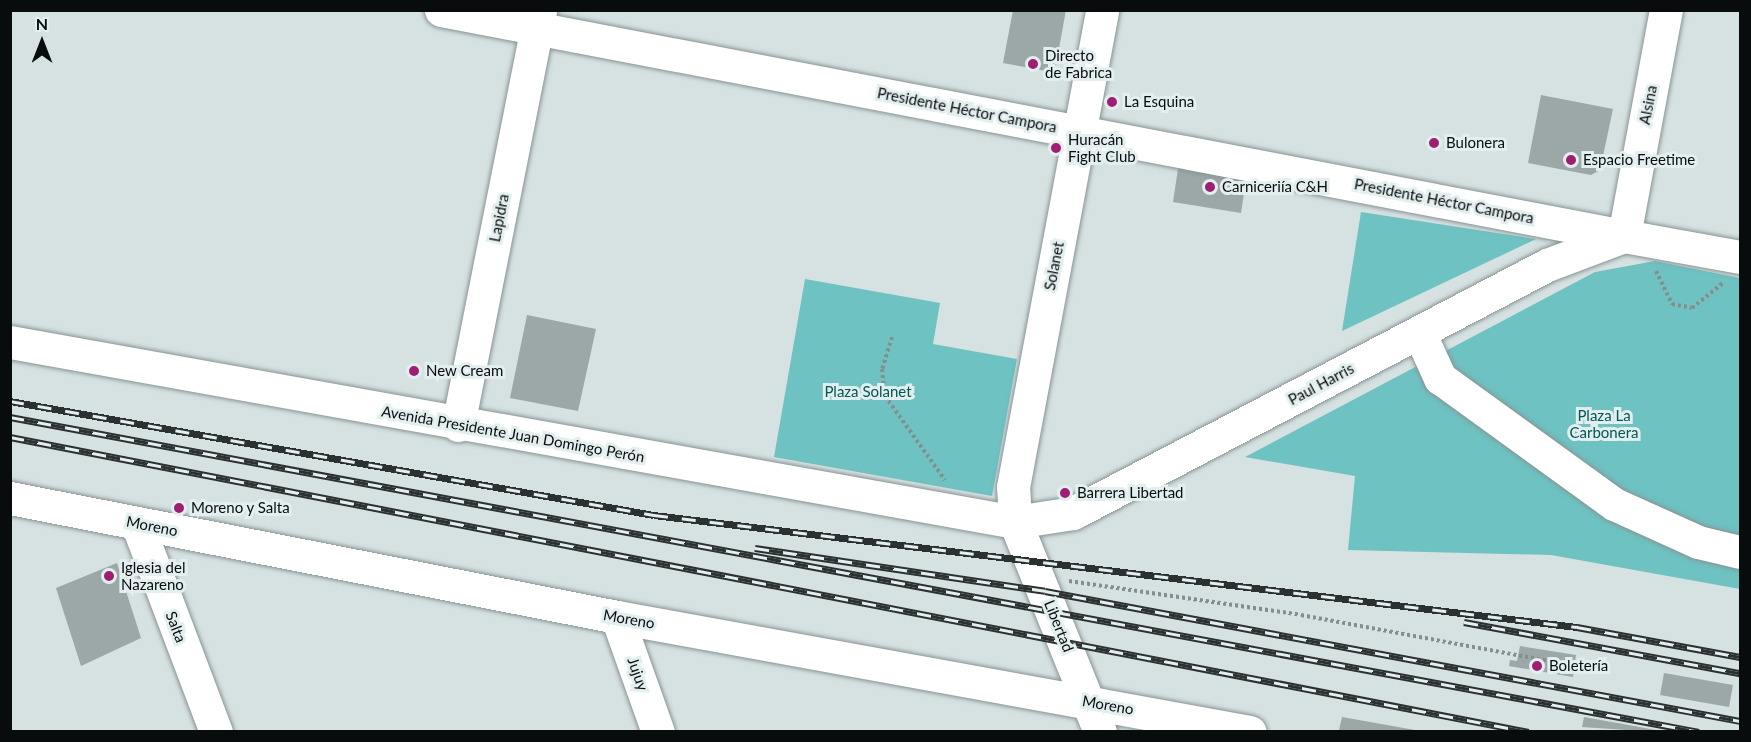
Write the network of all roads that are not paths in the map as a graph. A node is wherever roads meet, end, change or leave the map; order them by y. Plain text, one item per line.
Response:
1 (441, 10) edge
2 (1102, 10) edge
3 (1666, 10) edge
4 (538, 20) edge
5 (1080, 132) junction
6 (1632, 237) junction
7 (1736, 266) edge
8 (1419, 332) junction
9 (10, 342) edge
10 (458, 425) junction
11 (10, 498) edge
12 (1015, 522) junction
13 (136, 523) junction
14 (1740, 552) edge
15 (617, 617) junction
16 (1094, 717) edge
17 (216, 732) edge
18 (658, 732) edge
19 (1250, 732) edge

1 - 4 street, Presidente Héctor Campora
2 - 5 street, Solanet
3 - 6 street, Alsina
4 - 5 street, Presidente Héctor Campora
4 - 10 street, Lapidra
5 - 6 street, Presidente Héctor Campora
5 - 12 street, Solanet
6 - 7 street, Presidente Héctor Campora
6 - 8 street, Paul Harris
8 - 12 street, Paul Harris
8 - 14 street
9 - 10 street, Avenida Presidente Juan Domingo Perón
10 - 12 street, Avenida Presidente Juan Domingo Perón
11 - 13 street, Moreno
12 - 16 street, Libertad
13 - 15 street, Moreno
13 - 17 street, Salta
15 - 16 street, Moreno
15 - 18 street, Jujuy
16 - 19 street, Moreno

